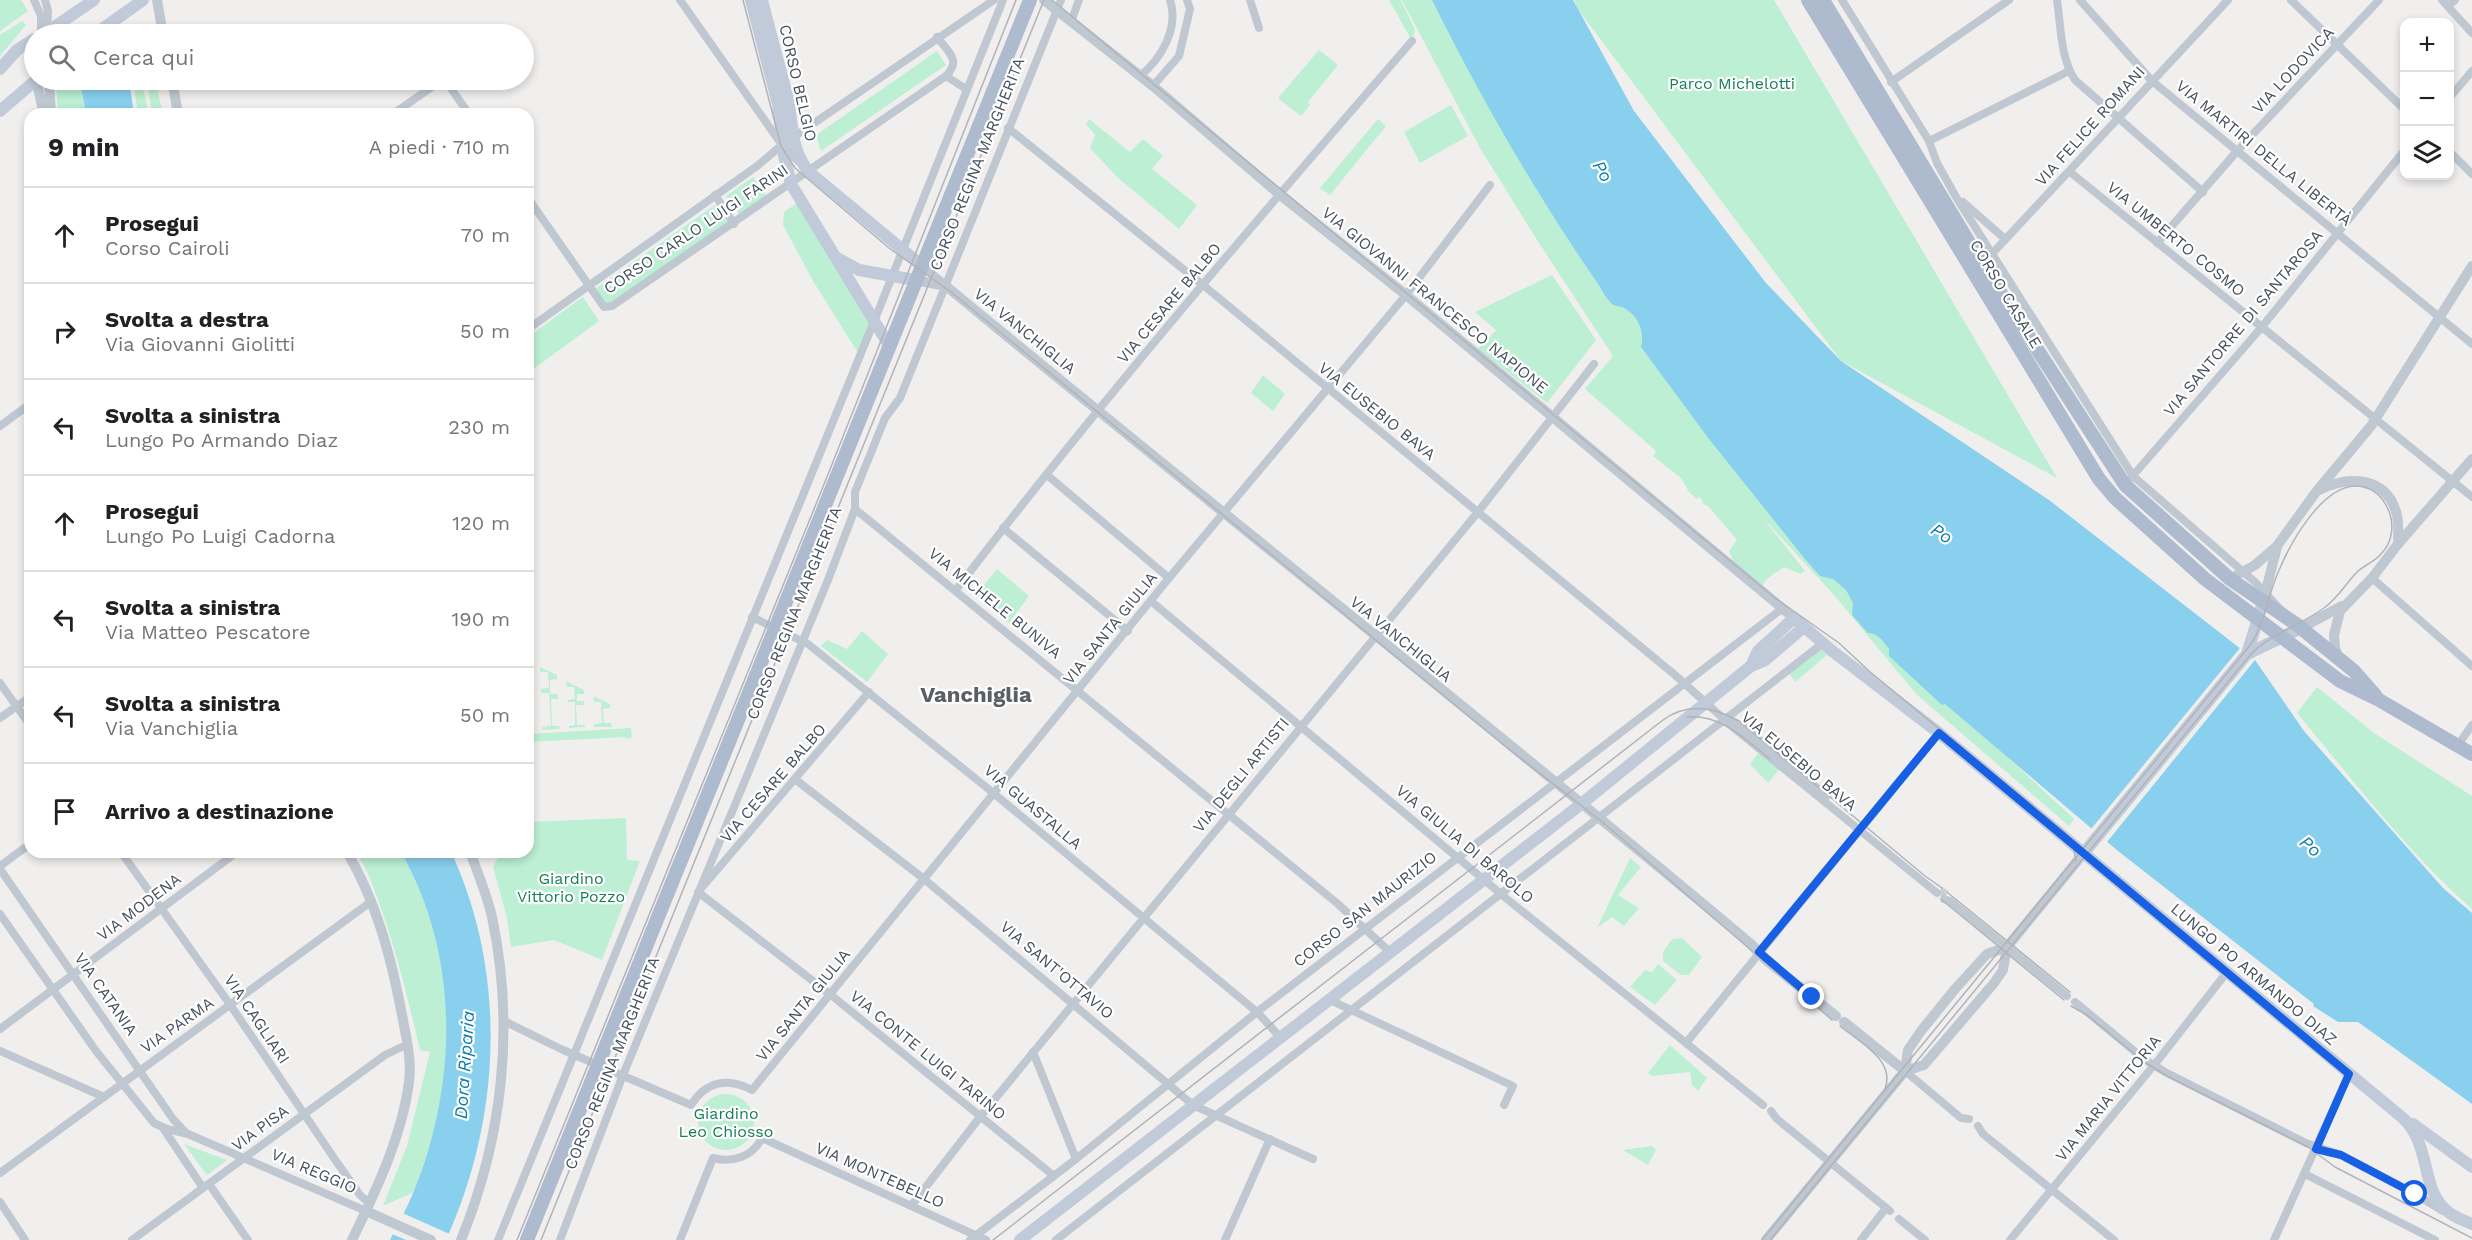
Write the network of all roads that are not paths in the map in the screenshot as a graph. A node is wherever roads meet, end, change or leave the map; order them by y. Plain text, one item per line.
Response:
1 (34, 0) edge
2 (45, 0) edge
3 (94, 0) edge
4 (143, 0) edge
5 (680, 0) edge
6 (750, 0) edge
7 (762, 0) edge
8 (994, 0) edge
9 (1003, 0) edge
10 (1030, 0) edge
11 (1044, 0) edge
12 (1079, 0) edge
13 (1170, 0) edge
14 (1187, 0) edge
15 (1250, 0) edge
16 (1808, 0) edge
17 (1823, 0) edge
18 (1842, 0) edge
19 (2009, 0) edge
20 (2057, 0) edge
21 (2080, 0) edge
22 (2228, 0) edge
23 (2291, 0) edge
24 (2379, 0) edge
25 (159, 1) edge
26 (985, 2) edge
27 (2448, 2) edge
28 (1059, 5) edge
29 (1071, 22) junction
30 (43, 24) edge
31 (46, 24) edge
32 (59, 24) edge
33 (110, 24) edge
34 (162, 24) edge
35 (1259, 28) dead end
36 (1170, 30) junction
37 (1184, 33) junction
38 (2472, 33) edge
39 (937, 37) junction
40 (1412, 41) dead end
41 (24, 45) edge
42 (2337, 46) junction
43 (1158, 56) junction
44 (1170, 67) junction
45 (0, 69) edge
46 (2069, 71) junction
47 (2472, 71) edge
48 (946, 76) junction
49 (1140, 76) junction
50 (2152, 81) junction
51 (1892, 82) junction
52 (1153, 86) junction
53 (966, 89) junction
54 (24, 90) edge
55 (38, 90) edge
56 (49, 90) edge
57 (174, 90) edge
58 (428, 90) edge
59 (451, 90) edge
60 (2454, 92) edge
61 (2400, 105) edge
62 (43, 108) edge
63 (50, 108) edge
64 (177, 108) edge
65 (402, 108) edge
66 (464, 108) edge
67 (0, 111) edge
68 (2118, 119) junction
69 (1008, 128) junction
70 (787, 141) junction
71 (1929, 141) junction
72 (2238, 150) junction
73 (2400, 156) edge
74 (2454, 156) edge
75 (808, 171) junction
76 (2070, 172) junction
77 (2472, 174) edge
78 (1930, 178) junction
79 (791, 184) junction
80 (1490, 185) dead end
81 (2203, 192) junction
82 (1279, 194) junction
83 (715, 195) junction
84 (1956, 197) junction
85 (534, 207) edge
86 (734, 224) junction
87 (2338, 232) junction
88 (2005, 239) junction
89 (2157, 243) junction
90 (902, 249) junction
91 (834, 256) junction
92 (1982, 264) junction
93 (921, 265) junction
94 (2472, 266) edge
95 (891, 277) junction
96 (915, 280) junction
97 (588, 285) junction
98 (1203, 285) junction
99 (946, 286) junction
100 (1406, 295) junction
101 (2441, 317) junction
102 (875, 319) junction
103 (534, 324) edge
104 (2261, 328) junction
105 (2472, 344) edge
106 (890, 347) junction
107 (1594, 364) dead end
108 (1326, 389) junction
109 (24, 408) edge
110 (1099, 411) junction
111 (1554, 418) junction
112 (2376, 418) junction
113 (0, 426) edge
114 (2472, 459) edge
115 (1047, 475) junction
116 (2129, 480) junction
117 (2453, 482) junction
118 (2316, 492) junction
119 (2472, 497) edge
120 (855, 509) junction
121 (1478, 512) junction
122 (1225, 514) junction
123 (1003, 528) junction
124 (2398, 544) junction
125 (2277, 546) junction
126 (2236, 576) junction
127 (1169, 578) junction
128 (2372, 578) junction
129 (956, 590) junction
130 (2265, 597) junction
131 (1152, 602) junction
132 (2345, 604) junction
133 (1783, 608) junction
134 (753, 617) junction
135 (1794, 618) junction
136 (2258, 620) junction
137 (776, 627) junction
138 (1804, 627) junction
139 (2301, 628) junction
140 (1128, 631) junction
141 (1374, 636) junction
142 (2282, 637) junction
143 (804, 640) junction
144 (1823, 643) junction
145 (2247, 654) junction
146 (2339, 659) junction
147 (1751, 666) junction
148 (2472, 666) edge
149 (0, 683) edge
150 (1683, 683) junction
151 (1078, 691) junction
152 (869, 692) junction
153 (2379, 700) junction
154 (24, 701) edge
155 (1705, 703) junction
156 (17, 706) junction
157 (24, 716) edge
158 (0, 718) edge
159 (1725, 719) junction
160 (2472, 725) edge
161 (1301, 726) junction
162 (1939, 733) junction
163 (2458, 745) junction
164 (2472, 754) edge
165 (796, 780) junction
166 (1556, 783) junction
167 (994, 794) junction
168 (1582, 804) junction
169 (1228, 814) junction
170 (1600, 817) junction
171 (1861, 828) junction
172 (24, 849) edge
173 (2083, 854) junction
174 (125, 858) edge
175 (229, 858) edge
176 (349, 858) edge
177 (472, 858) edge
178 (1458, 858) junction
179 (0, 867) edge
180 (924, 879) junction
181 (1484, 880) junction
182 (698, 892) junction
183 (1501, 893) junction
184 (372, 901) junction
185 (162, 909) junction
186 (0, 914) edge
187 (1144, 919) junction
188 (1367, 929) junction
189 (2007, 946) junction
190 (1759, 952) junction
191 (1391, 953) junction
192 (2227, 972) junction
193 (74, 974) junction
194 (52, 989) junction
195 (831, 995) junction
196 (2066, 995) dead end
197 (1330, 1000) junction
198 (2075, 1002) dead end
199 (1073, 1004) junction
200 (231, 1006) junction
201 (1353, 1011) junction
202 (1257, 1012) junction
203 (504, 1022) junction
204 (0, 1029) edge
205 (1281, 1038) junction
206 (1686, 1043) junction
207 (408, 1044) junction
208 (0, 1051) edge
209 (1033, 1052) junction
210 (573, 1054) junction
211 (598, 1065) junction
212 (2154, 1065) junction
213 (140, 1070) junction
214 (1905, 1071) junction
215 (2349, 1074) junction
216 (623, 1075) junction
217 (1169, 1083) junction
218 (121, 1084) junction
219 (104, 1097) junction
220 (1193, 1105) junction
221 (1504, 1105) dead end
222 (304, 1114) junction
223 (1216, 1115) junction
224 (980, 1117) junction
225 (1965, 1119) dead end
226 (2404, 1119) junction
227 (1978, 1126) dead end
228 (162, 1128) junction
229 (188, 1134) junction
230 (1270, 1139) junction
231 (2316, 1149) junction
232 (2447, 1149) junction
233 (244, 1157) junction
234 (1076, 1159) junction
235 (1313, 1159) dead end
236 (1831, 1162) junction
237 (2472, 1167) edge
238 (0, 1173) edge
239 (2305, 1174) junction
240 (1054, 1176) junction
241 (2472, 1177) edge
242 (206, 1186) junction
243 (2052, 1190) junction
244 (0, 1202) edge
245 (911, 1206) junction
246 (370, 1210) junction
247 (2449, 1214) junction
248 (1899, 1219) dead end
249 (2472, 1224) edge
250 (973, 1238) edge
251 (25, 1240) edge
252 (132, 1240) edge
253 (248, 1240) edge
254 (352, 1240) edge
255 (431, 1240) edge
256 (461, 1240) edge
257 (498, 1240) edge
258 (527, 1240) edge
259 (560, 1240) edge
260 (680, 1240) edge
261 (986, 1240) edge
262 (1020, 1240) edge
263 (1056, 1240) edge
264 (1225, 1240) edge
265 (1766, 1240) edge
266 (1861, 1240) edge
267 (1925, 1240) edge
268 (2010, 1240) edge
269 (2114, 1240) edge
270 (2274, 1240) edge
271 (2435, 1240) edge

1 - 30 street
2 - 31 street
3 - 32 main road
4 - 33 main road
5 - 70 street
6 - 70 main road, CORSO BELGIO
7 - 70 main road, CORSO BELGIO
8 - 26 street, CORSO CARLO LUIGI FARINI
9 - 53 street
10 - 93 main road, CORSO REGINA MARGHERITA
11 - 28 street, VIA GIOVANNI FRANCESCO NAPIONE
12 - 29 street
13 - 36 street
14 - 37 street
15 - 35 street
16 - 92 main road, CORSO CASALE
17 - 78 main road, CORSO CASALE
18 - 51 street, CORSO CASALE
19 - 51 street
20 - 46 street
21 - 50 street, VIA MARTIRI DELLA LIBERTÀ
22 - 50 street, VIA FELICE ROMANI
23 - 42 street
24 - 42 street, VIA LODOVICA
25 - 34 street
26 - 39 street, CORSO CARLO LUIGI FARINI
27 - 38 street
28 - 29 street, VIA GIOVANNI FRANCESCO NAPIONE
28 - 69 street, CORSO REGINA MARGHERITA
29 - 49 street, VIA GIOVANNI FRANCESCO NAPIONE
36 - 37 street
36 - 43 street
37 - 44 street
39 - 48 street
39 - 70 street, CORSO CARLO LUIGI FARINI
40 - 82 street, VIA CESARE BALBO
41 - 45 main road
42 - 61 street
42 - 72 street, VIA LODOVICA
43 - 44 street
43 - 49 street
44 - 52 street
46 - 68 street
46 - 71 street
47 - 60 street
48 - 53 street
48 - 75 street, CORSO CARLO LUIGI FARINI
49 - 52 street, VIA GIOVANNI FRANCESCO NAPIONE
50 - 68 street, VIA FELICE ROMANI
50 - 72 street, VIA MARTIRI DELLA LIBERTÀ
51 - 71 street, CORSO CASALE
52 - 82 street, VIA GIOVANNI FRANCESCO NAPIONE
53 - 90 street
54 - 67 main road
55 - 62 street
56 - 63 street
57 - 64 street
58 - 65 street
59 - 66 street
68 - 76 street, VIA FELICE ROMANI
68 - 81 street
69 - 98 street, VIA EUSEBIO BAVA
69 - 99 street, CORSO REGINA MARGHERITA
70 - 75 main road, CORSO BELGIO
70 - 79 main road, CORSO BELGIO
70 - 83 street, CORSO CARLO LUIGI FARINI
71 - 78 street
71 - 84 street, CORSO CASALE
72 - 81 street, VIA LODOVICA
72 - 87 street, VIA MARTIRI DELLA LIBERTÀ
73 - 87 street, VIA SANTORRE DI SANTAROSA
74 - 77 street
75 - 79 street, CORSO CARLO LUIGI FARINI
75 - 90 main road
76 - 88 street, VIA FELICE ROMANI
76 - 89 street, VIA UMBERTO COSMO
78 - 92 main road, CORSO CASALE
79 - 86 street, CORSO CARLO LUIGI FARINI
79 - 91 main road, CORSO BELGIO
80 - 100 street, VIA SANTA GIULIA
81 - 89 street, VIA LODOVICA
82 - 98 street, VIA CESARE BALBO
82 - 100 street, VIA GIOVANNI FRANCESCO NAPIONE
83 - 86 street
83 - 97 street, CORSO CARLO LUIGI FARINI
84 - 88 street, CORSO CASALE
84 - 92 street, CORSO CASALE
85 - 97 street
86 - 97 street, CORSO CARLO LUIGI FARINI
87 - 101 street, VIA MARTIRI DELLA LIBERTÀ
87 - 104 street, VIA SANTORRE DI SANTAROSA
88 - 92 street, VIA FELICE ROMANI
89 - 104 street, VIA UMBERTO COSMO
90 - 93 main road
90 - 95 street
91 - 95 main road
91 - 102 main road, CORSO BELGIO
92 - 116 main road, CORSO CASALE
92 - 136 main road, CORSO CASALE
93 - 96 main road, CORSO REGINA MARGHERITA
93 - 99 street
94 - 101 street
95 - 96 main road
95 - 102 street
96 - 99 street
96 - 106 main road, CORSO REGINA MARGHERITA
97 - 103 street, CORSO CARLO LUIGI FARINI
98 - 108 street, VIA EUSEBIO BAVA
98 - 110 street, VIA CESARE BALBO
99 - 110 street, VIA VANCHIGLIA
99 - 120 street, CORSO REGINA MARGHERITA
100 - 108 street, VIA SANTA GIULIA
100 - 111 street, VIA GIOVANNI FRANCESCO NAPIONE
101 - 105 street, VIA MARTIRI DELLA LIBERTÀ
101 - 112 street
102 - 106 main road, CORSO BELGIO
102 - 134 street
104 - 112 street, VIA UMBERTO COSMO
104 - 116 street, VIA SANTORRE DI SANTAROSA
106 - 137 main road, CORSO REGINA MARGHERITA
107 - 111 street, VIA DEGLI ARTISTI
108 - 121 street, VIA EUSEBIO BAVA
108 - 122 street, VIA SANTA GIULIA
109 - 113 street
110 - 115 street, VIA CESARE BALBO
110 - 122 street, VIA VANCHIGLIA
111 - 121 street, VIA DEGLI ARTISTI
111 - 133 street, VIA GIOVANNI FRANCESCO NAPIONE
112 - 117 street, VIA UMBERTO COSMO
112 - 118 street
114 - 117 street
115 - 123 street, VIA CESARE BALBO
115 - 127 street
116 - 126 street, CORSO CASALE
116 - 126 main road, CORSO CASALE
117 - 119 street, VIA UMBERTO COSMO
117 - 124 street
118 - 124 street
118 - 125 street
120 - 129 street, VIA MICHELE BUNIVA
120 - 143 street, CORSO REGINA MARGHERITA
121 - 141 street, VIA DEGLI ARTISTI
121 - 150 street, VIA EUSEBIO BAVA
122 - 127 street, VIA SANTA GIULIA
122 - 141 street, VIA VANCHIGLIA
123 - 129 street, VIA CESARE BALBO
123 - 140 street
124 - 128 street
125 - 126 street
125 - 130 street
126 - 130 main road, CORSO CASALE
127 - 131 street, VIA SANTA GIULIA
128 - 132 street
128 - 148 street
129 - 151 street, VIA MICHELE BUNIVA
130 - 136 main road
130 - 139 main road
131 - 140 street, VIA SANTA GIULIA
131 - 161 street, VIA GIULIA DI BAROLO
132 - 139 street
132 - 146 street
133 - 135 street, VIA GIOVANNI FRANCESCO NAPIONE
133 - 150 street, CORSO SAN MAURIZIO
134 - 137 street, VIA GUASTALLA
134 - 210 street
135 - 138 main road, VIA GIOVANNI FRANCESCO NAPIONE
135 - 147 main road
136 - 142 main road, CORSO CASALE
136 - 145 main road
137 - 143 street, VIA GUASTALLA
137 - 211 main road, CORSO REGINA MARGHERITA
138 - 144 main road, VIA GIOVANNI FRANCESCO NAPIONE
138 - 147 main road
139 - 142 main road
139 - 146 main road
140 - 151 street, VIA SANTA GIULIA
141 - 161 street, VIA DEGLI ARTISTI
141 - 166 street, VIA VANCHIGLIA
142 - 145 main road
142 - 153 main road, CORSO CASALE
143 - 152 street, VIA GUASTALLA
143 - 182 street, CORSO REGINA MARGHERITA
144 - 159 street
144 - 162 main road, VIA GIOVANNI FRANCESCO NAPIONE
145 - 173 main road
146 - 153 main road
147 - 155 main road
149 - 156 street
150 - 155 street, VIA EUSEBIO BAVA
150 - 166 street, CORSO SAN MAURIZIO
151 - 167 street, VIA SANTA GIULIA
151 - 169 street, VIA MICHELE BUNIVA
152 - 165 street, VIA CESARE BALBO
152 - 167 street, VIA GUASTALLA
153 - 163 main road, CORSO CASALE
154 - 156 street
155 - 159 street, VIA EUSEBIO BAVA
155 - 168 main road
156 - 157 street
156 - 158 street
159 - 170 street
159 - 171 street, VIA EUSEBIO BAVA
160 - 163 street
161 - 169 street, VIA DEGLI ARTISTI
161 - 178 street, VIA GIULIA DI BAROLO
162 - 171 street
162 - 173 main road, LUNGO PO ARMANDO DIAZ
163 - 164 main road, CORSO CASALE
165 - 180 street, VIA SANT'OTTAVIO
165 - 182 street, VIA CESARE BALBO
166 - 168 street, VIA VANCHIGLIA
166 - 178 street, CORSO SAN MAURIZIO
167 - 180 street, VIA SANTA GIULIA
167 - 187 street, VIA GUASTALLA
168 - 170 street, VIA VANCHIGLIA
168 - 181 main road
169 - 187 street, VIA DEGLI ARTISTI
169 - 188 street, VIA MICHELE BUNIVA
170 - 183 street
170 - 190 street, VIA VANCHIGLIA
171 - 189 street, VIA EUSEBIO BAVA
171 - 190 street
172 - 179 street
173 - 189 street
173 - 192 main road, LUNGO PO ARMANDO DIAZ
174 - 185 street, VIA CAGLIARI
175 - 185 street, VIA MODENA
176 - 184 street
177 - 203 street
178 - 181 street, VIA GIULIA DI BAROLO
178 - 188 street, CORSO SAN MAURIZIO
179 - 193 street, VIA CATANIA
180 - 195 street, VIA SANTA GIULIA
180 - 199 street, VIA SANT'OTTAVIO
181 - 183 street, VIA GIULIA DI BAROLO
181 - 191 main road
182 - 195 street, VIA CONTE LUIGI TARINO
182 - 216 street, CORSO REGINA MARGHERITA
183 - 201 street
183 - 206 street, VIA GIULIA DI BAROLO
184 - 200 street, VIA PARMA
184 - 207 street
185 - 193 street, VIA MODENA
185 - 200 street, VIA CAGLIARI
186 - 194 street
187 - 199 street, VIA DEGLI ARTISTI
187 - 202 street, VIA GUASTALLA
188 - 191 street, VIA MICHELE BUNIVA
188 - 202 street, CORSO SAN MAURIZIO
189 - 196 street, VIA EUSEBIO BAVA
189 - 214 street
189 - 214 street
190 - 206 street
190 - 214 street, VIA VANCHIGLIA
191 - 197 main road
192 - 212 street, VIA MARIA VITTORIA
192 - 215 main road, LUNGO PO ARMANDO DIAZ
193 - 194 street, VIA MODENA
193 - 213 street, VIA CATANIA
194 - 204 street, VIA MODENA
194 - 218 street
195 - 216 street, VIA SANTA GIULIA
195 - 224 street, VIA CONTE LUIGI TARINO
197 - 201 street
197 - 205 main road
198 - 212 street
199 - 209 street, VIA DEGLI ARTISTI
199 - 217 street, VIA SANT'OTTAVIO
200 - 213 street, VIA PARMA
200 - 222 street, VIA CAGLIARI
201 - 221 street
201 - 223 street
202 - 205 street, VIA GUASTALLA
202 - 217 street, CORSO SAN MAURIZIO
203 - 210 street
203 - 256 street
205 - 220 main road
206 - 236 street, VIA GIULIA DI BAROLO
207 - 222 street, VIA PISA
207 - 246 street
208 - 219 street
209 - 224 street, VIA DEGLI ARTISTI
209 - 234 street
210 - 211 street
210 - 257 street
211 - 216 street
211 - 258 main road, CORSO REGINA MARGHERITA
212 - 231 street
212 - 243 street, VIA MARIA VITTORIA
213 - 218 street, VIA PARMA
213 - 229 street, VIA CATANIA
214 - 225 street
214 - 236 street
215 - 226 main road, LUNGO PO ARMANDO DIAZ
215 - 231 street
216 - 259 street, CORSO REGINA MARGHERITA
217 - 220 street, VIA SANT'OTTAVIO
217 - 234 street, CORSO SAN MAURIZIO
218 - 219 street, VIA PARMA
218 - 228 street, VIA REGGIO
219 - 238 street, VIA PARMA
220 - 223 street, VIA SANT'OTTAVIO
220 - 262 main road
222 - 233 street, VIA PISA
222 - 246 street, VIA CAGLIARI
223 - 230 street, VIA SANT'OTTAVIO
223 - 263 street
224 - 240 street, VIA CONTE LUIGI TARINO
224 - 245 street, VIA DEGLI ARTISTI
226 - 232 main road
226 - 247 main road
227 - 243 street
228 - 229 street, VIA REGGIO
228 - 242 street
229 - 233 street, VIA REGGIO
230 - 235 street, VIA SANT'OTTAVIO
230 - 264 street
231 - 239 street
231 - 247 street
232 - 237 main road
232 - 241 main road
233 - 242 street, VIA PISA
233 - 246 street, VIA REGGIO
234 - 240 street, CORSO SAN MAURIZIO
236 - 265 street
236 - 266 street, VIA GIULIA DI BAROLO
239 - 270 street
239 - 271 street
240 - 250 street, CORSO SAN MAURIZIO
242 - 252 street, VIA PISA
242 - 253 street
243 - 268 street, VIA MARIA VITTORIA
243 - 269 street
244 - 251 street
245 - 250 street, VIA MONTEBELLO
245 - 260 street, VIA MONTEBELLO
246 - 254 street
246 - 255 street
247 - 249 main road
248 - 267 street
250 - 261 street, VIA MONTEBELLO

